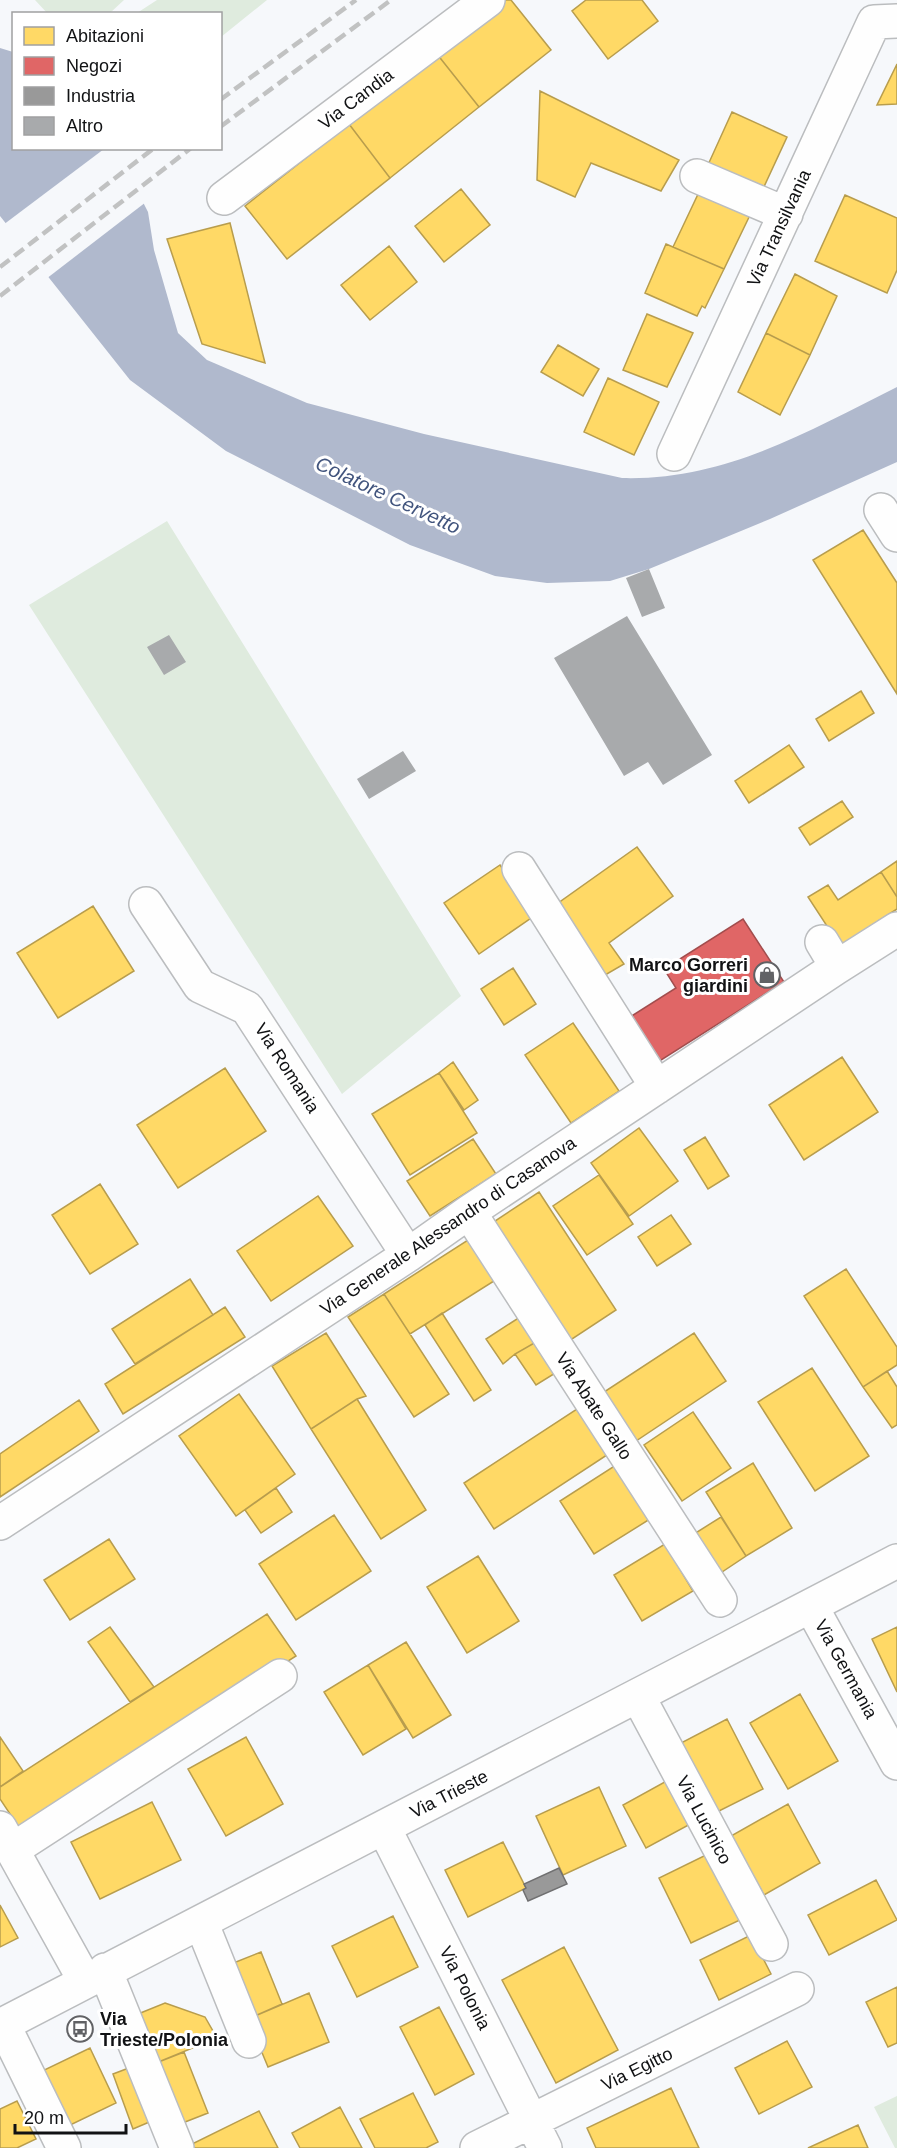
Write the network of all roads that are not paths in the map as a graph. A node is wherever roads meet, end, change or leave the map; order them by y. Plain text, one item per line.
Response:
1 (488, 0) edge
2 (897, 21) edge
3 (697, 176) dead end
4 (224, 198) dead end
5 (786, 214) junction
6 (674, 454) dead end
7 (519, 869) dead end
8 (146, 904) dead end
9 (897, 929) edge
10 (657, 1087) junction
11 (469, 1212) junction
12 (408, 1255) junction
13 (0, 1523) edge
14 (897, 1561) edge
15 (720, 1600) dead end
16 (811, 1606) junction
17 (280, 1676) dead end
18 (638, 1695) junction
19 (897, 1763) edge
20 (384, 1827) junction
21 (6, 1839) edge
22 (201, 1922) junction
23 (771, 1944) dead end
24 (95, 1976) junction
25 (797, 1989) dead end
26 (1, 2025) edge
27 (249, 2041) dead end
28 (538, 2135) edge
29 (64, 2148) edge
30 (177, 2148) edge
31 (477, 2148) edge

1 - 4 street, Via Candia
2 - 5 street, Via Transilvania
3 - 5 street
5 - 6 street, Via Transilvania
7 - 10 street
8 - 12 street, Via Romania
9 - 10 street, Via Generale Alessandro di Casanova
10 - 11 street, Via Generale Alessandro di Casanova
11 - 12 street, Via Generale Alessandro di Casanova
11 - 15 street, Via Abate Gallo
12 - 13 street, Via Generale Alessandro di Casanova
14 - 16 street, Via Trieste
16 - 18 street, Via Trieste
16 - 19 street, Via Germania
17 - 21 street
18 - 20 street, Via Trieste
18 - 23 street, Via Lucinico
20 - 22 street, Via Trieste
20 - 28 street, Via Polonia
21 - 24 street
22 - 24 street, Via Trieste
22 - 27 street
24 - 26 street, Via Trieste
24 - 30 street
25 - 28 street, Via Egitto
26 - 29 street
28 - 31 street, Via Egitto

